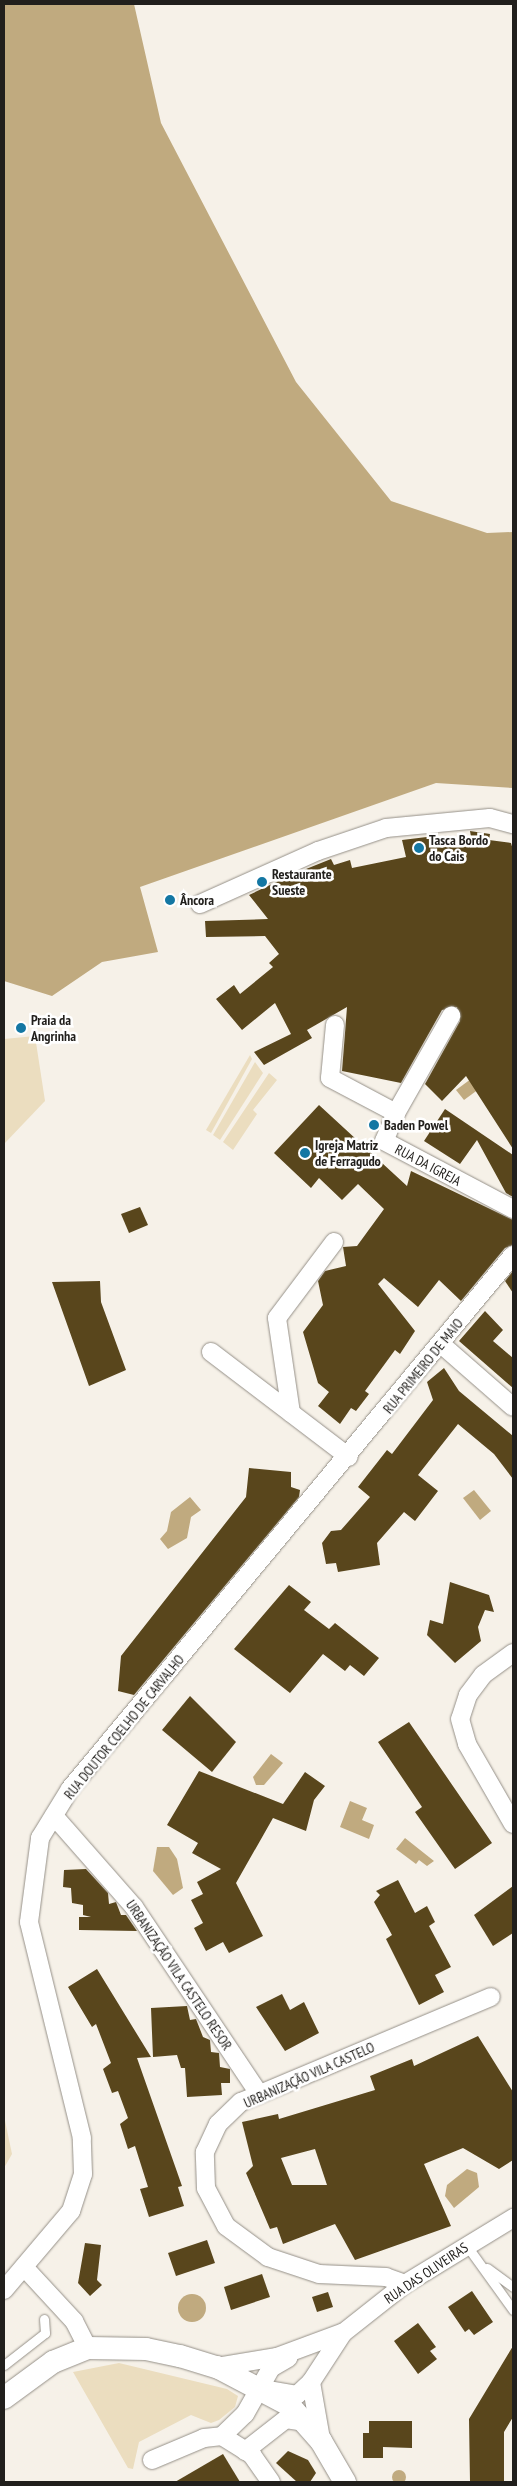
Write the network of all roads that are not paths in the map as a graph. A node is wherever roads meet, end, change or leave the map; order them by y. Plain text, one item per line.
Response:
1 (513, 824) edge
2 (200, 904) dead end
3 (451, 1016) dead end
4 (335, 1025) dead end
5 (396, 1113) junction
6 (513, 1209) edge
7 (334, 1242) dead end
8 (513, 1255) edge
9 (442, 1345) junction
10 (210, 1352) dead end
11 (513, 1407) edge
12 (291, 1413) junction
13 (349, 1457) junction
14 (333, 1476) joint
15 (513, 1653) edge
16 (54, 1816) junction
17 (513, 1824) edge
18 (491, 1997) dead end
19 (259, 2094) junction
20 (513, 2218) edge
21 (467, 2246) junction
22 (485, 2266) junction
23 (24, 2267) junction
24 (405, 2284) junction
25 (513, 2287) edge
26 (4, 2290) edge
27 (513, 2310) edge
28 (44, 2318) dead end
29 (342, 2333) junction
30 (308, 2346) junction
31 (88, 2348) junction
32 (4, 2365) edge
33 (217, 2367) junction
34 (311, 2382) junction
35 (262, 2388) junction
36 (4, 2398) edge
37 (304, 2422) junction
38 (222, 2436) junction
39 (323, 2444) junction
40 (245, 2451) junction
41 (152, 2460) dead end
42 (271, 2482) edge
43 (345, 2482) edge

1 - 2 street
3 - 5 street
4 - 5 street
5 - 6 street, RUA DA IGREJA
7 - 12 street
8 - 9 street, RUA PRIMEIRO DE MAIO
9 - 11 street
9 - 13 street, RUA PRIMEIRO DE MAIO
10 - 12 street
12 - 13 street
13 - 14 street, RUA PRIMEIRO DE MAIO
14 - 16 street, RUA DOUTOR COELHO DE CARVALHO
15 - 17 street
16 - 19 street, URBANIZAÇÃO VILA CASTELO RESOR
16 - 23 street, RUA DOUTOR COELHO DE CARVALHO
18 - 19 street, URBANIZAÇÃO VILA CASTELO
19 - 24 street, URBANIZAÇÃO VILA CASTELO
20 - 21 street, RUA DAS OLIVEIRAS
21 - 22 lane
21 - 24 street, RUA DAS OLIVEIRAS
22 - 25 lane
22 - 27 lane
23 - 26 street, RUA DOUTOR COELHO DE CARVALHO
23 - 31 street
24 - 29 street, RUA DAS OLIVEIRAS
28 - 32 lane
29 - 30 street
29 - 34 street
30 - 33 street
30 - 35 street
31 - 33 street
31 - 36 street
33 - 35 street
34 - 35 street
34 - 39 street
35 - 37 street
35 - 38 street
37 - 39 street
37 - 40 street
38 - 40 street
38 - 41 street
39 - 43 street
40 - 42 street

